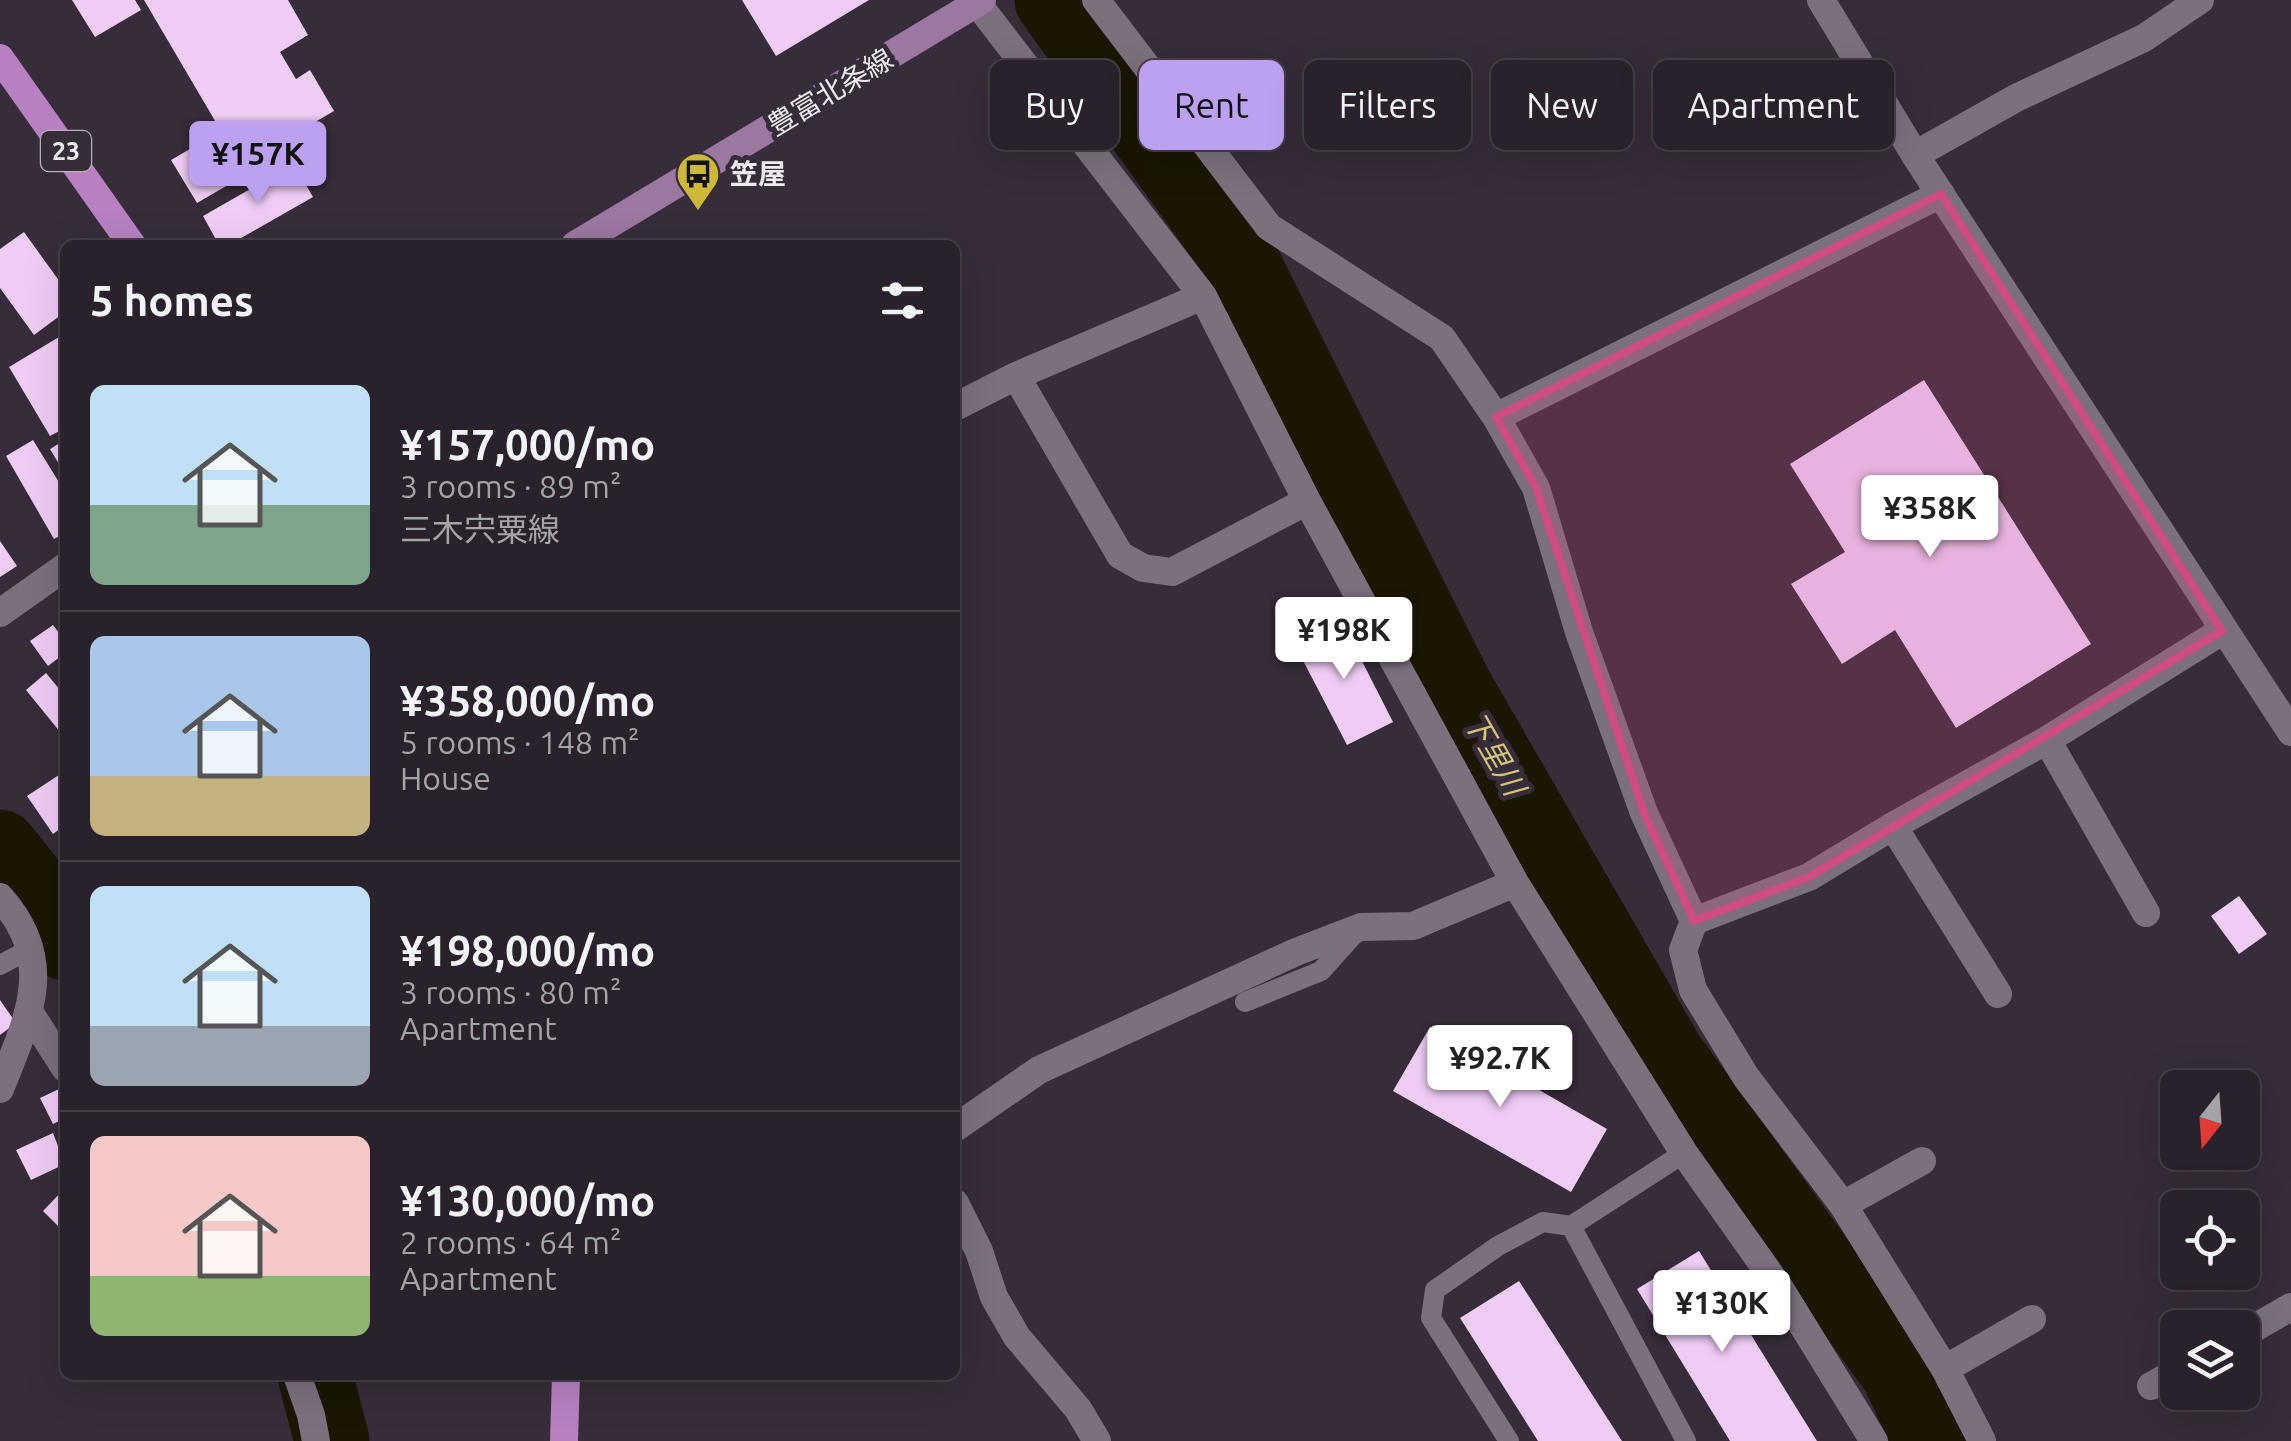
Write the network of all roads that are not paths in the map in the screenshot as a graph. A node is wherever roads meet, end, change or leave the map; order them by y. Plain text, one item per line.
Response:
1 (1096, 0) edge
2 (1822, 0) edge
3 (2200, 0) edge
4 (980, 2) edge
5 (0, 58) edge
6 (1915, 155) junction
7 (1941, 194) junction
8 (128, 240) edge
9 (583, 240) edge
10 (1203, 296) junction
11 (1016, 376) junction
12 (960, 404) edge
13 (1496, 417) junction
14 (1307, 501) junction
15 (60, 572) edge
16 (0, 614) edge
17 (2222, 630) junction
18 (2291, 732) edge
19 (2047, 740) junction
20 (1892, 826) junction
21 (1514, 883) junction
22 (0, 897) edge
23 (2146, 913) dead end
24 (1694, 921) junction
25 (1360, 927) junction
26 (32, 948) junction
27 (0, 965) edge
28 (1998, 994) dead end
29 (1245, 1002) dead end
30 (30, 1013) junction
31 (60, 1060) edge
32 (0, 1088) edge
33 (960, 1125) edge
34 (1684, 1153) junction
35 (1922, 1161) dead end
36 (1844, 1205) junction
37 (960, 1213) edge
38 (1571, 1226) junction
39 (2291, 1307) edge
40 (2032, 1319) dead end
41 (2260, 1325) edge
42 (1945, 1369) junction
43 (300, 1380) edge
44 (566, 1380) edge
45 (2160, 1382) edge
46 (2152, 1386) dead end
47 (316, 1441) edge
48 (564, 1441) edge
49 (1098, 1441) edge
50 (1509, 1441) edge
51 (1686, 1441) edge
52 (1874, 1441) edge
53 (1982, 1441) edge

1 - 13 street
2 - 6 street
3 - 6 street
4 - 9 main road, 豊富北条線
4 - 10 street
5 - 8 main road, 23
6 - 7 street
7 - 13 street
7 - 17 street
10 - 11 street
10 - 14 street
11 - 12 street
11 - 14 street
13 - 24 street
14 - 21 street
15 - 16 street
17 - 18 street
17 - 19 street
19 - 20 street
19 - 23 street
20 - 24 street
20 - 28 street
21 - 25 street
21 - 34 street
22 - 26 street
24 - 36 street
25 - 29 lane
25 - 33 street
26 - 27 lane
26 - 30 street
30 - 31 street
30 - 32 street
34 - 38 lane
34 - 52 street
35 - 36 street
36 - 42 street
37 - 49 street
38 - 50 lane
38 - 51 lane
39 - 41 street
40 - 42 street
42 - 53 street
43 - 47 street
44 - 48 main road
45 - 46 street

